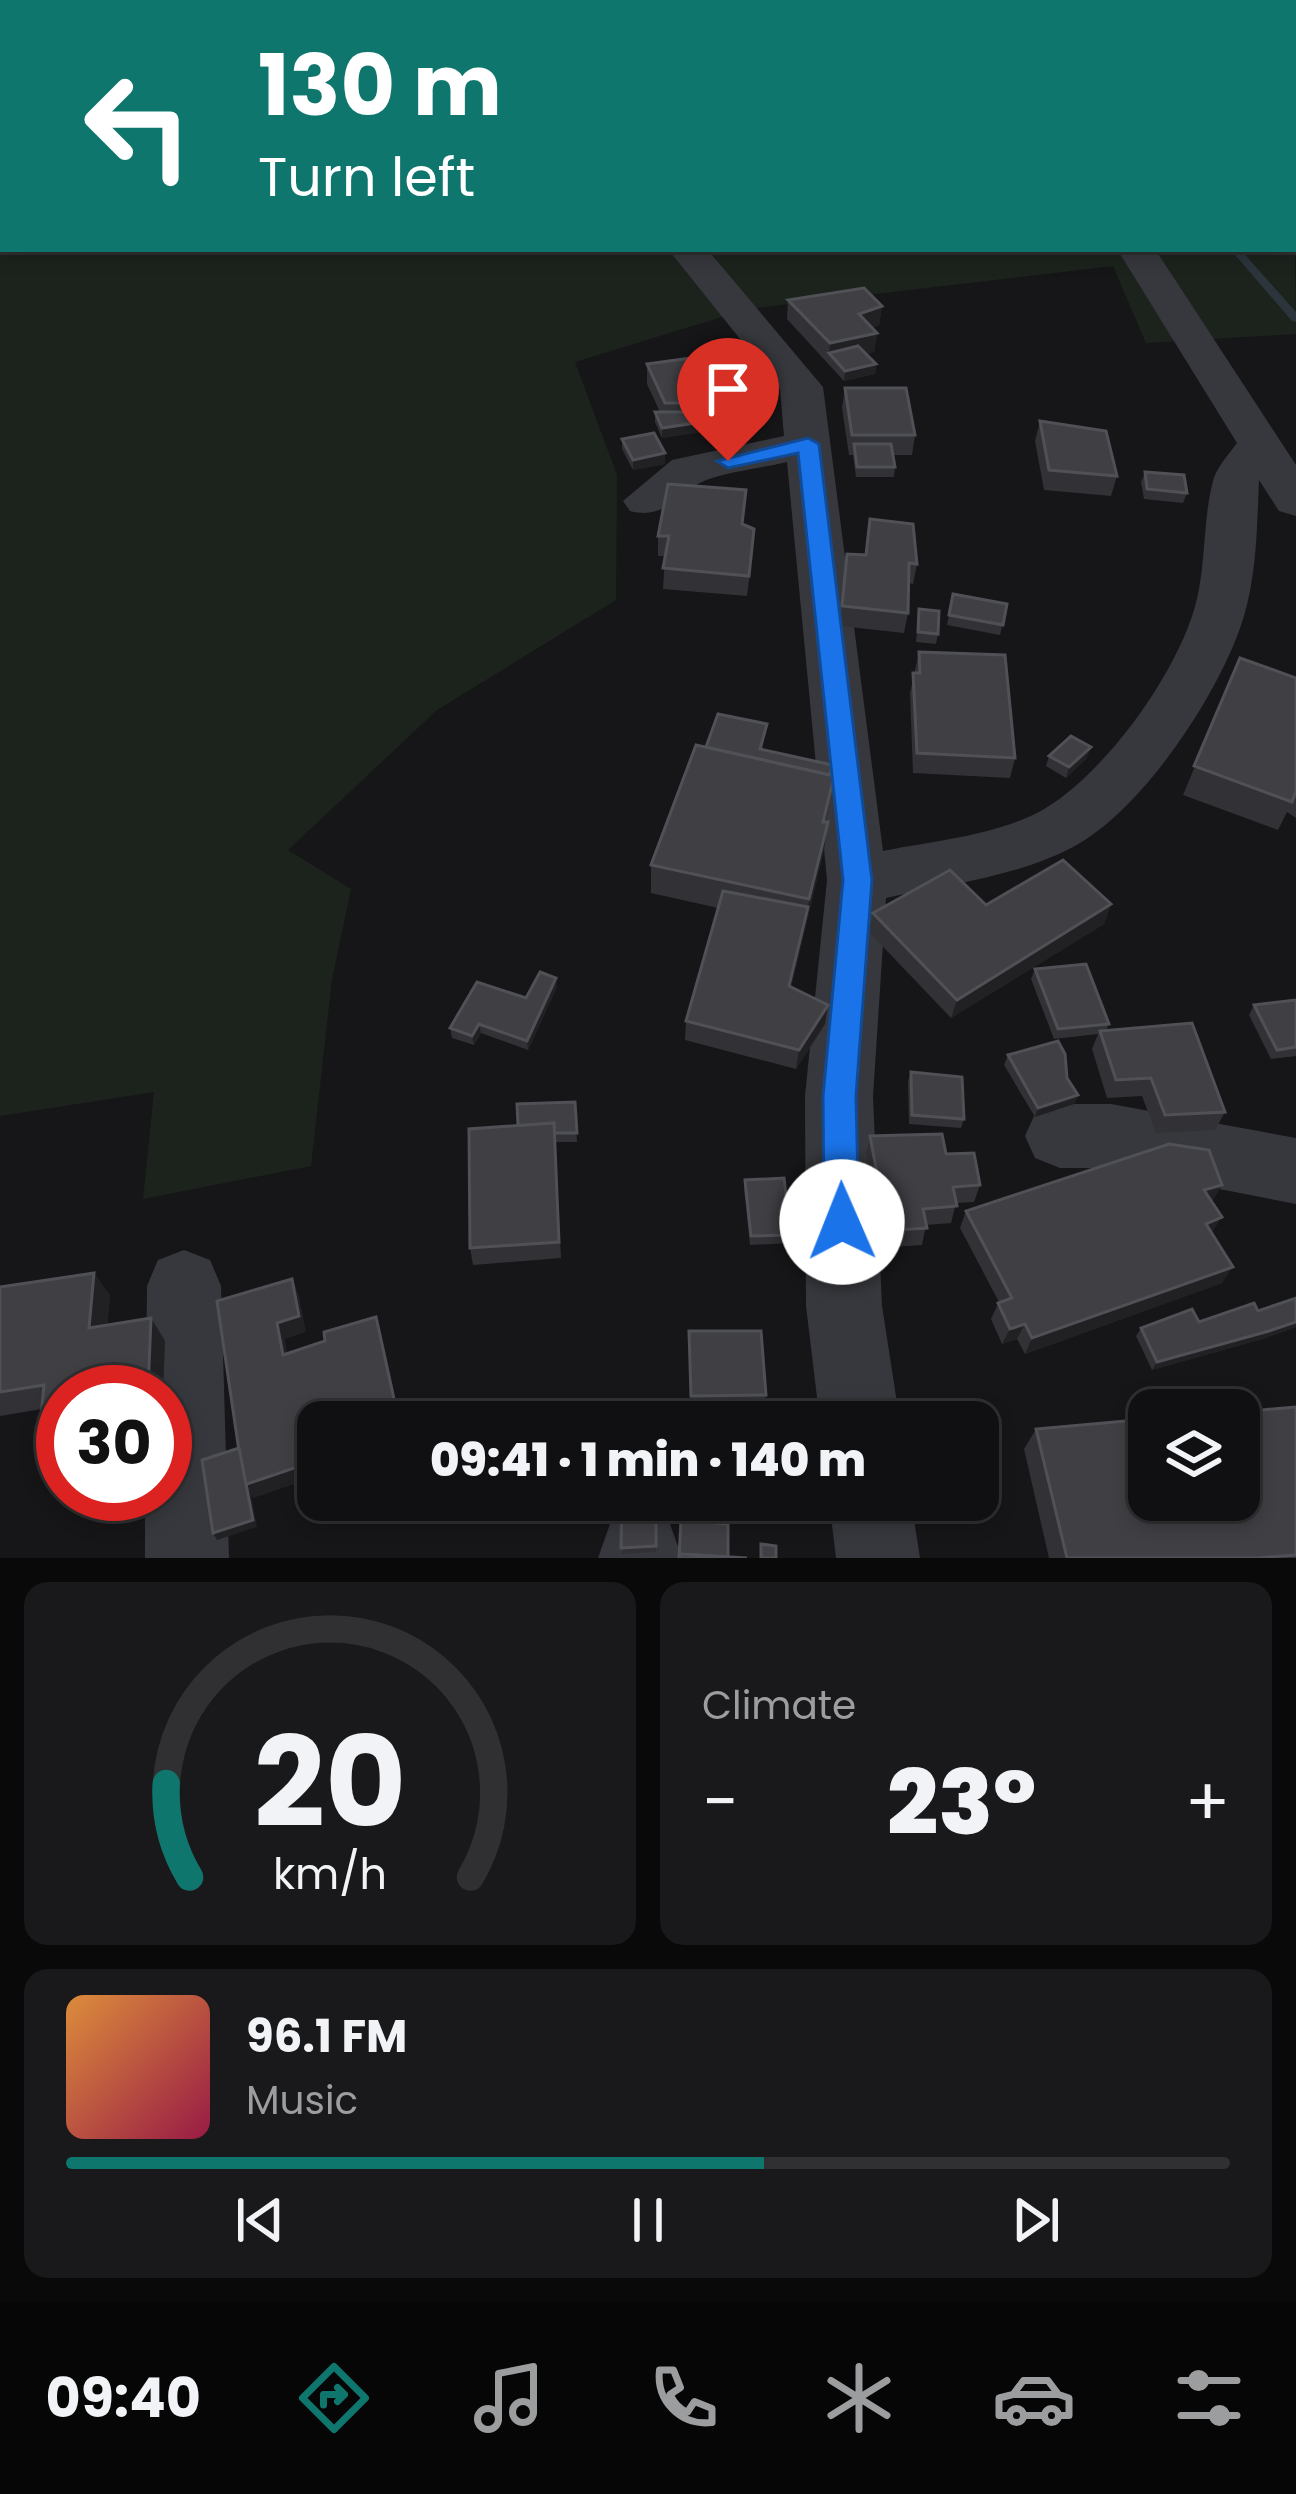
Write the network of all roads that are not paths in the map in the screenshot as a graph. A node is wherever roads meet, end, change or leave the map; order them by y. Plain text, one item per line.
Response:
1 (689, 252) edge
2 (1138, 252) edge
3 (808, 444) junction
4 (1257, 446) junction
5 (647, 501) dead end
6 (1296, 501) edge
7 (857, 880) junction
8 (1060, 1136) dead end
9 (1296, 1171) edge
10 (184, 1286) dead end
11 (857, 1401) edge
12 (873, 1521) edge
13 (187, 1558) edge
14 (878, 1558) edge

1 - 3 street
2 - 4 street
3 - 5 street
3 - 7 street
4 - 6 street
4 - 7 street
7 - 11 street
8 - 9 street
10 - 13 street
12 - 14 street

